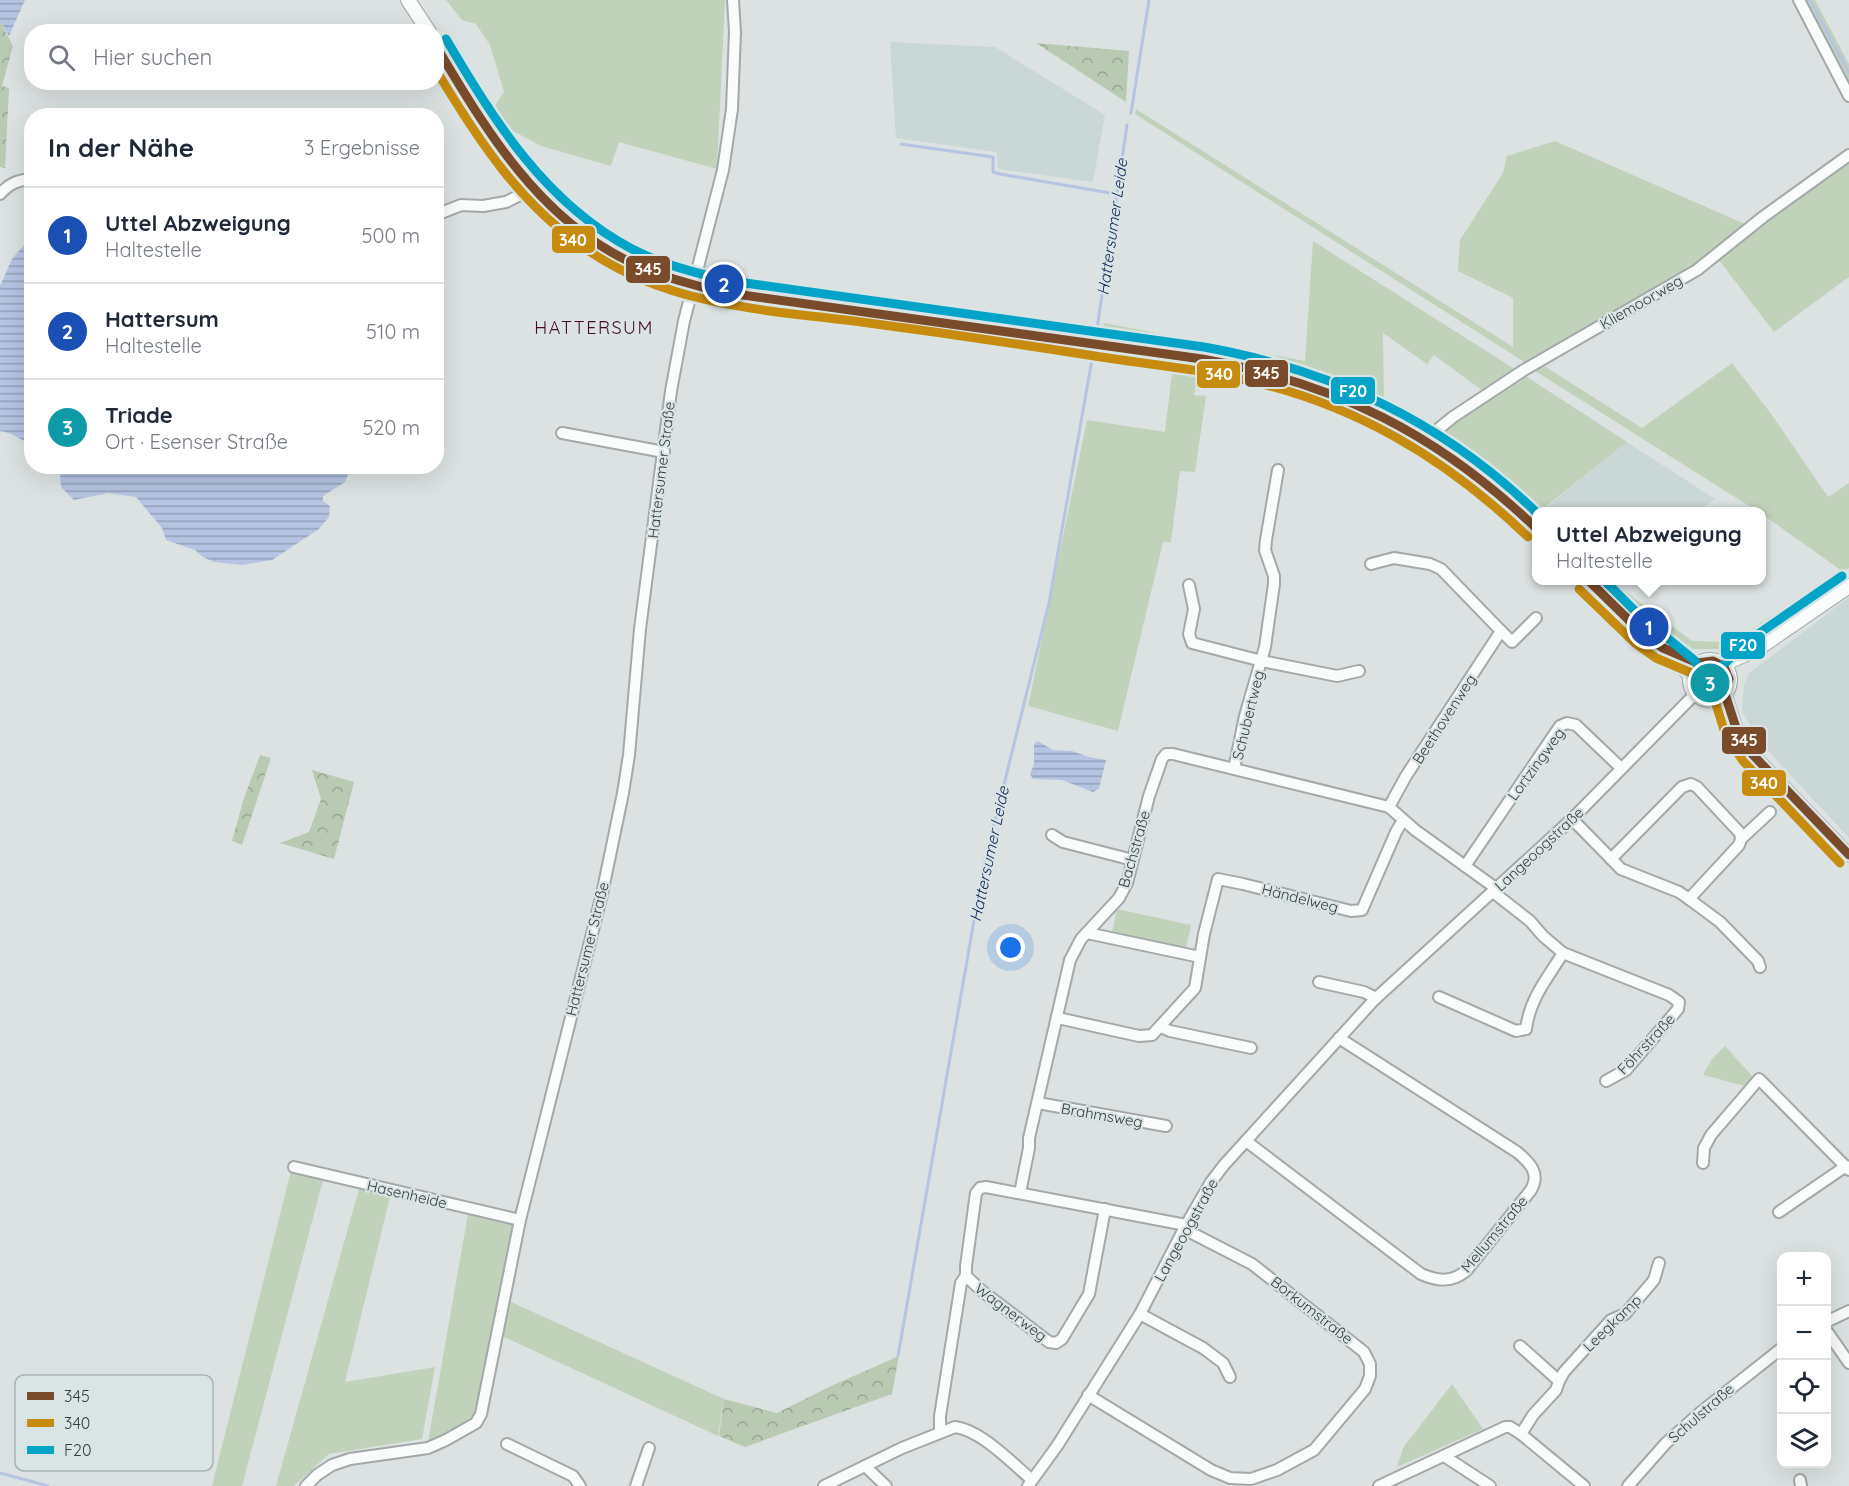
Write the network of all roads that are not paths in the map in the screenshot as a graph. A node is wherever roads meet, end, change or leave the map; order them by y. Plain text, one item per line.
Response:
1 (408, 0) edge
2 (733, 0) edge
3 (1798, 0) edge
4 (424, 24) edge
5 (444, 58) edge
6 (1849, 96) edge
7 (1849, 155) edge
8 (24, 180) edge
9 (529, 186) junction
10 (0, 194) edge
11 (444, 212) edge
12 (693, 286) junction
13 (562, 433) dead end
14 (1426, 439) junction
15 (664, 452) junction
16 (1278, 470) dead end
17 (1532, 524) edge
18 (1371, 564) dead end
19 (1189, 585) dead end
20 (1592, 585) edge
21 (1849, 586) edge
22 (1536, 618) dead end
23 (1501, 631) junction
24 (1262, 661) junction
25 (1694, 669) junction
26 (1726, 670) junction
27 (1359, 671) dead end
28 (1695, 694) junction
29 (1719, 697) junction
30 (1621, 768) junction
31 (1234, 769) junction
32 (1389, 807) junction
33 (1770, 812) dead end
34 (1572, 819) junction
35 (1403, 820) junction
36 (1052, 835) dead end
37 (1742, 839) junction
38 (1849, 855) edge
39 (1611, 859) junction
40 (1133, 860) junction
41 (1465, 866) junction
42 (1495, 891) junction
43 (1689, 899) junction
44 (1087, 933) junction
45 (1563, 953) junction
46 (1200, 957) junction
47 (1760, 967) dead end
48 (1319, 982) dead end
49 (1439, 997) dead end
50 (1376, 998) junction
51 (1679, 1002) joint
52 (1058, 1018) junction
53 (1161, 1027) junction
54 (1339, 1038) junction
55 (1251, 1048) dead end
56 (1605, 1081) dead end
57 (1038, 1103) junction
58 (1166, 1126) dead end
59 (1246, 1141) junction
60 (1703, 1162) dead end
61 (294, 1167) dead end
62 (1847, 1168) edge
63 (1020, 1193) junction
64 (1105, 1209) junction
65 (1779, 1212) dead end
66 (520, 1220) junction
67 (1185, 1227) junction
68 (1659, 1263) dead end
69 (966, 1276) junction
70 (1849, 1311) edge
71 (1140, 1314) junction
72 (1831, 1320) edge
73 (1831, 1336) edge
74 (1520, 1346) dead end
75 (1777, 1352) edge
76 (1849, 1363) edge
77 (1230, 1377) dead end
78 (1559, 1381) junction
79 (1088, 1395) junction
80 (940, 1431) junction
81 (1521, 1434) junction
82 (507, 1444) dead end
83 (649, 1448) dead end
84 (1444, 1456) junction
85 (865, 1466) junction
86 (577, 1481) edge
87 (1030, 1483) edge
88 (306, 1486) edge
89 (636, 1486) edge
90 (824, 1486) edge
91 (886, 1486) edge
92 (1379, 1486) edge
93 (1490, 1486) edge
94 (1584, 1486) edge
95 (1628, 1486) edge

1 - 4 main road
2 - 12 street, Hattersumer Straße
3 - 6 street
5 - 9 main road
7 - 14 street, Kliemoorweg
8 - 10 street
9 - 11 street
9 - 12 main road
12 - 14 main road
12 - 15 street, Hattersumer Straße
13 - 15 street
14 - 17 main road
15 - 66 street, Hattersumer Straße
16 - 24 street, Schubertweg
18 - 23 street
19 - 24 street, Schubertweg
20 - 25 main road
21 - 26 main road
22 - 23 street
23 - 32 street, Beethovenweg
24 - 27 street, Schubertweg
24 - 31 street, Schubertweg
25 - 26 main road
25 - 28 main road
26 - 29 main road
28 - 29 main road
28 - 30 street, Langeoogstraße
29 - 38 street
30 - 34 street, Langeoogstraße
30 - 41 street, Lortzingweg
31 - 32 street, Bachstraße
31 - 40 street, Bachstraße
32 - 35 street, Bachstraße
33 - 37 street
34 - 39 street
34 - 42 street, Langeoogstraße
35 - 41 street, Bachstraße
35 - 46 street, Händelweg
36 - 40 street
37 - 39 street
37 - 43 street
39 - 43 street
40 - 44 street, Bachstraße
41 - 42 street, Bachstraße
42 - 45 street, Bachstraße
42 - 50 street, Langeoogstraße
43 - 47 street
44 - 46 street
44 - 52 street, Bachstraße
45 - 49 street
45 - 51 street, Bachstraße
46 - 53 street, Händelweg
48 - 50 street
50 - 54 street, Langeoogstraße
51 - 56 street, Föhrstraße
52 - 53 street
52 - 57 street, Bachstraße
53 - 55 street
54 - 59 street, Langeoogstraße
54 - 59 street, Mellumstraße
57 - 58 street, Brahmsweg
57 - 63 street, Bachstraße
59 - 67 street, Langeoogstraße
60 - 62 street
61 - 66 street, Hasenheide
62 - 65 street
63 - 64 street
63 - 69 street, Wagnerweg
64 - 67 street
64 - 69 street, Wagnerweg
66 - 88 street, Hattersumer Straße
67 - 71 street, Langeoogstraße
67 - 79 street, Borkumstraße
68 - 78 street, Leegkamp
69 - 80 street, Wagnerweg
70 - 72 street
71 - 77 street
71 - 79 street, Langeoogstraße
73 - 76 street
74 - 78 street
75 - 95 street, Schulstraße
78 - 81 street, Leegkamp
79 - 87 street, Langeoogstraße
80 - 85 street
80 - 87 street
81 - 84 street
81 - 94 street
82 - 86 street
83 - 89 street
84 - 92 street
84 - 93 street
85 - 90 street
85 - 91 street

